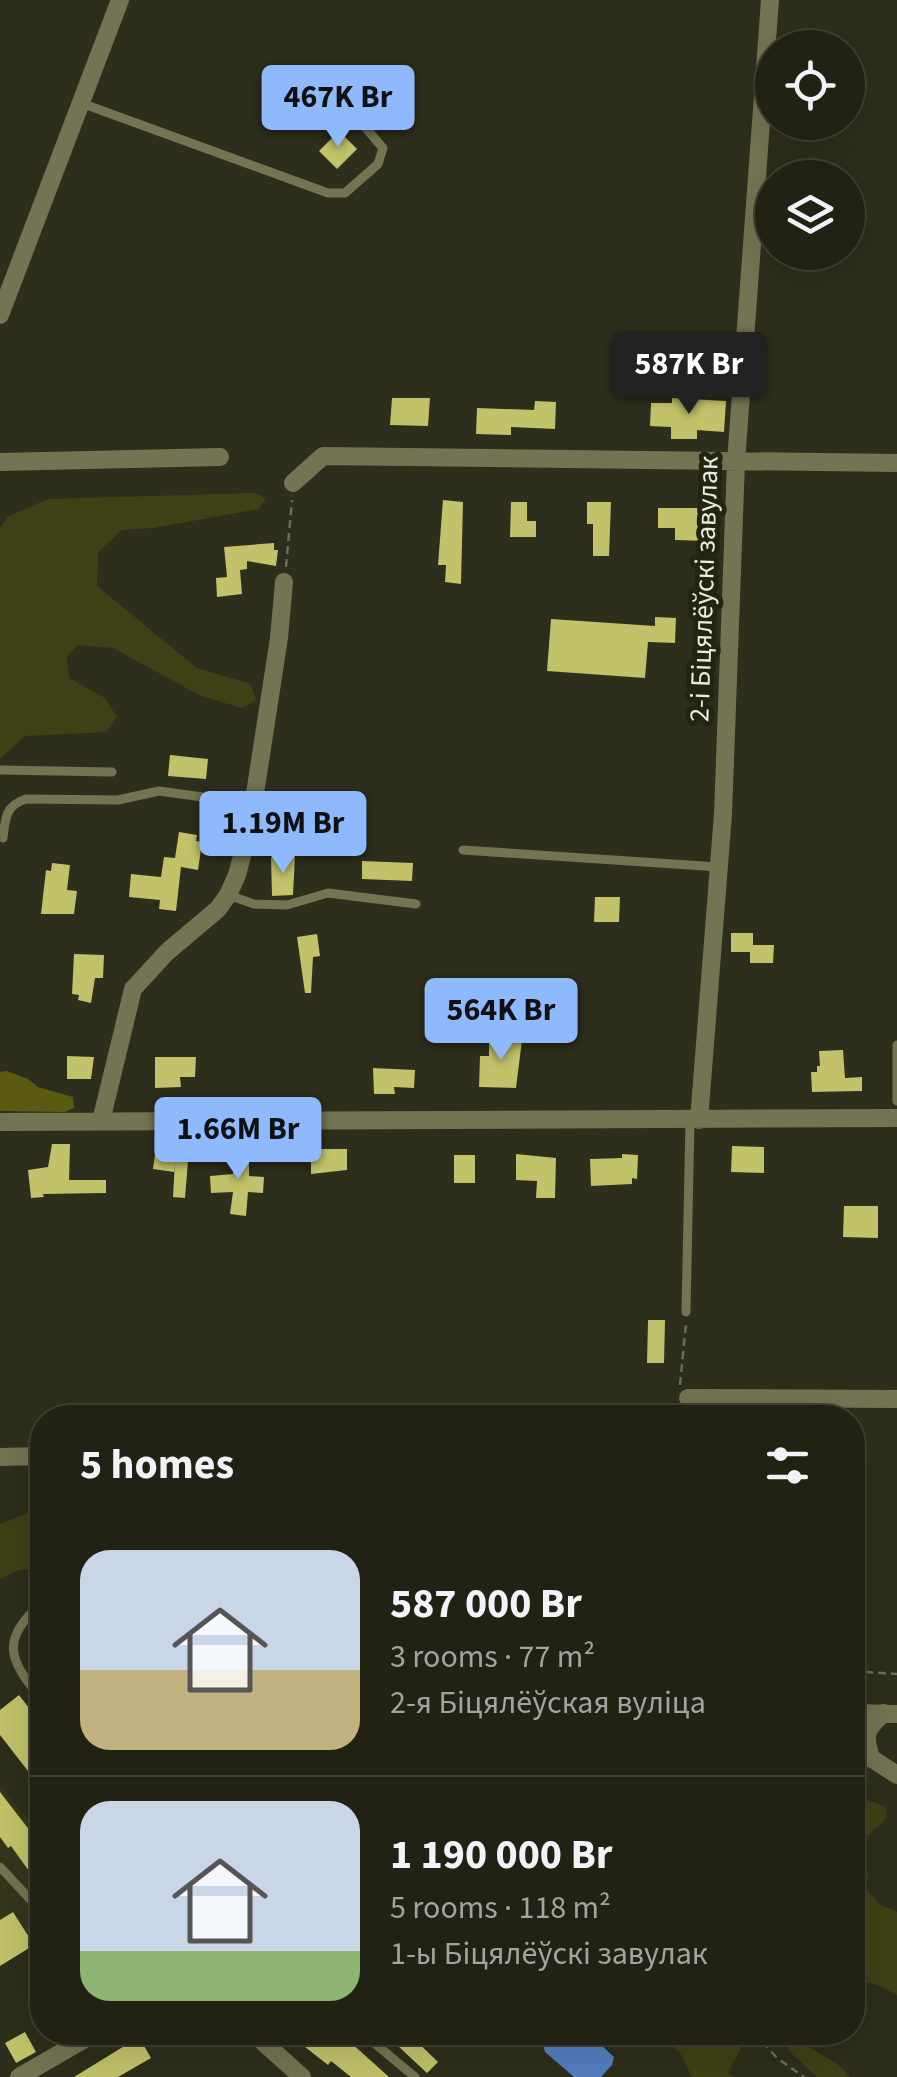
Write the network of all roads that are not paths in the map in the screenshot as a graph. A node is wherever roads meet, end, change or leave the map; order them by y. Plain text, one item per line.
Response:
1 (120, 0) edge
2 (770, 0) edge
3 (81, 103) junction
4 (364, 126) dead end
5 (0, 315) edge
6 (220, 456) dead end
7 (0, 462) edge
8 (736, 462) junction
9 (897, 463) edge
10 (293, 484) road end
11 (284, 582) road end
12 (0, 770) edge
13 (112, 772) dead end
14 (253, 804) junction
15 (2, 838) dead end
16 (463, 850) dead end
17 (719, 868) junction
18 (228, 895) junction
19 (416, 904) dead end
20 (897, 1045) edge
21 (897, 1101) edge
22 (897, 1118) edge
23 (694, 1120) junction
24 (101, 1121) junction
25 (0, 1122) edge
26 (686, 1312) road end
27 (680, 1396) road end
28 (897, 1399) edge
29 (30, 1456) edge
30 (0, 1457) edge
31 (30, 1611) edge
32 (30, 1685) edge
33 (865, 1713) edge
34 (890, 1714) edge
35 (865, 1751) edge
36 (871, 1758) junction
37 (865, 1763) edge
38 (897, 1775) edge
39 (0, 1867) edge
40 (30, 1899) edge
41 (74, 2045) edge
42 (272, 2045) edge
43 (377, 2045) edge
44 (19, 2077) edge
45 (302, 2077) edge
46 (415, 2077) edge

1 - 3 street
2 - 8 street, 2-і Біцялёўскі завулак
3 - 4 lane
3 - 5 street
6 - 7 street
8 - 9 street
8 - 10 street
8 - 17 street, 2-і Біцялёўскі завулак
11 - 14 street
12 - 13 lane
14 - 15 lane
14 - 18 street
16 - 17 lane
17 - 23 street, 2-і Біцялёўскі завулак
18 - 19 lane
18 - 24 street
20 - 21 lane
22 - 23 street
23 - 24 street
23 - 26 lane
24 - 25 street
27 - 28 street
29 - 30 street
31 - 32 lane
33 - 34 street
34 - 36 street
35 - 36 street
36 - 37 lane
36 - 38 street
39 - 40 lane
41 - 44 street
42 - 45 street
43 - 46 lane

